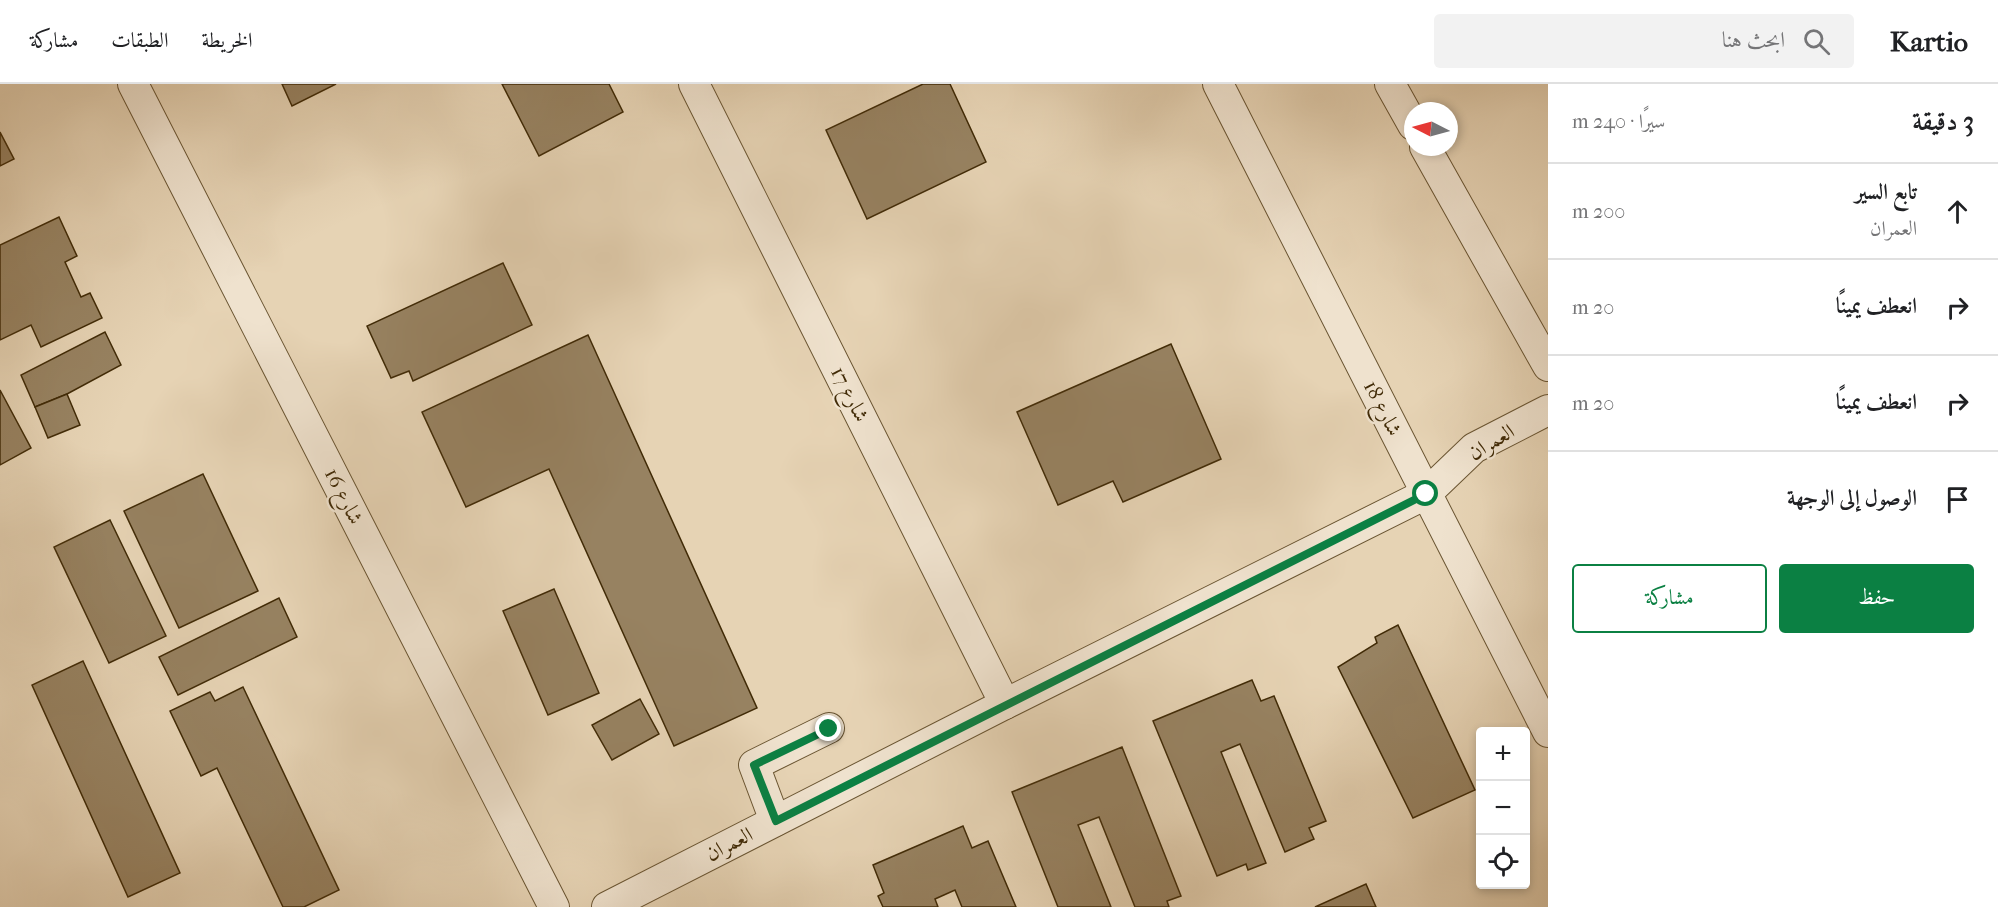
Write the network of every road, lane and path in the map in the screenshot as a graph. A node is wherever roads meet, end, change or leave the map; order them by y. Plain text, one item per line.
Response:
1 (134, 84) edge
2 (694, 84) edge
3 (1218, 84) edge
4 (1390, 84) edge
5 (1404, 109) edge
6 (1430, 156) edge
7 (1548, 366) edge
8 (1548, 410) edge
9 (1426, 494) junction
10 (1005, 704) junction
11 (829, 729) dead end
12 (1548, 732) edge
13 (776, 821) junction
14 (554, 907) edge
15 (607, 907) edge

1 - 14 street, شارع 16
2 - 10 street, شارع 17
3 - 9 street, شارع 18
4 - 5 street
6 - 7 street
8 - 9 street, العمران
9 - 10 street, العمران
9 - 12 street, شارع 18
10 - 13 street, العمران
11 - 13 street
13 - 15 street, العمران

